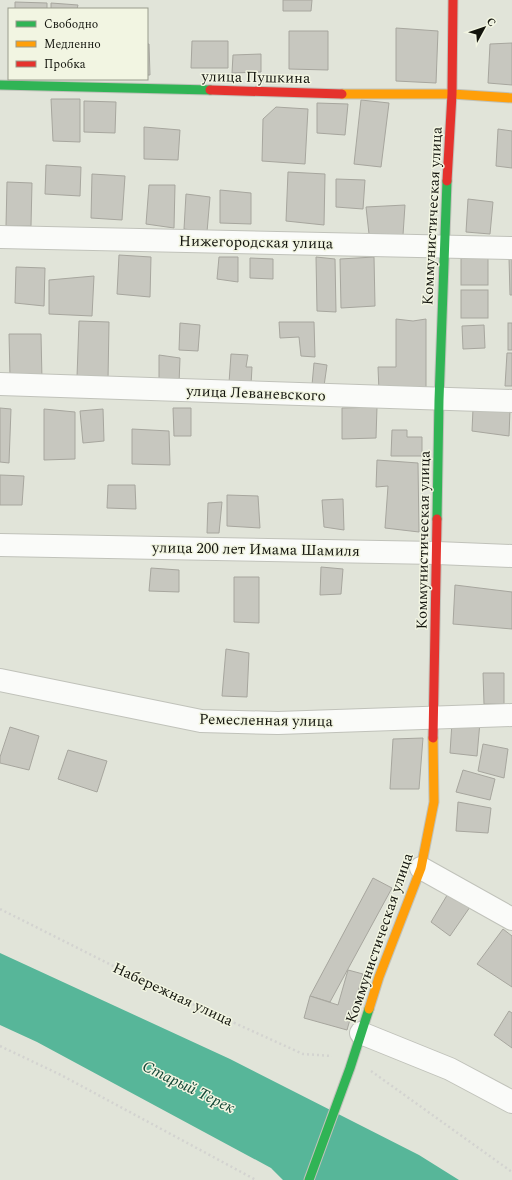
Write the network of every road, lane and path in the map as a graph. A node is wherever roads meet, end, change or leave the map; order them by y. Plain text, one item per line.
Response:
1 (453, 0) edge
2 (0, 85) edge
3 (452, 94) junction
4 (512, 98) edge
5 (0, 237) edge
6 (444, 246) junction
7 (512, 248) edge
8 (0, 384) edge
9 (439, 400) junction
10 (512, 401) edge
11 (0, 544) edge
12 (437, 553) junction
13 (512, 556) edge
14 (0, 680) edge
15 (512, 715) edge
16 (433, 719) junction
17 (421, 868) junction
18 (0, 909) edge
19 (512, 919) edge
20 (361, 1033) junction
21 (0, 1046) edge
22 (353, 1058) junction
23 (512, 1102) edge
24 (512, 1172) edge
25 (256, 1180) edge
26 (309, 1180) edge

1 - 3 street, Коммунистическая улица
2 - 3 street, улица Пушкина
3 - 4 street, улица Пушкина
3 - 6 street, Коммунистическая улица
5 - 6 street, Нижегородская улица
6 - 7 street, Нижегородская улица
6 - 9 street, Коммунистическая улица
8 - 9 street, улица Леваневского
9 - 10 street, улица Леваневского
9 - 12 street, Коммунистическая улица
11 - 12 street, улица 200 лет Имама Шамиля
12 - 13 street, улица 200 лет Имама Шамиля
12 - 16 street, Коммунистическая улица
14 - 16 street, Ремесленная улица
15 - 16 street, Ремесленная улица
16 - 17 street, Коммунистическая улица
17 - 19 street
17 - 20 street, Коммунистическая улица
18 - 22 path, Набережная улица
20 - 22 street, Коммунистическая улица
20 - 23 street
21 - 25 path
22 - 24 path
22 - 26 street, Коммунистическая улица

